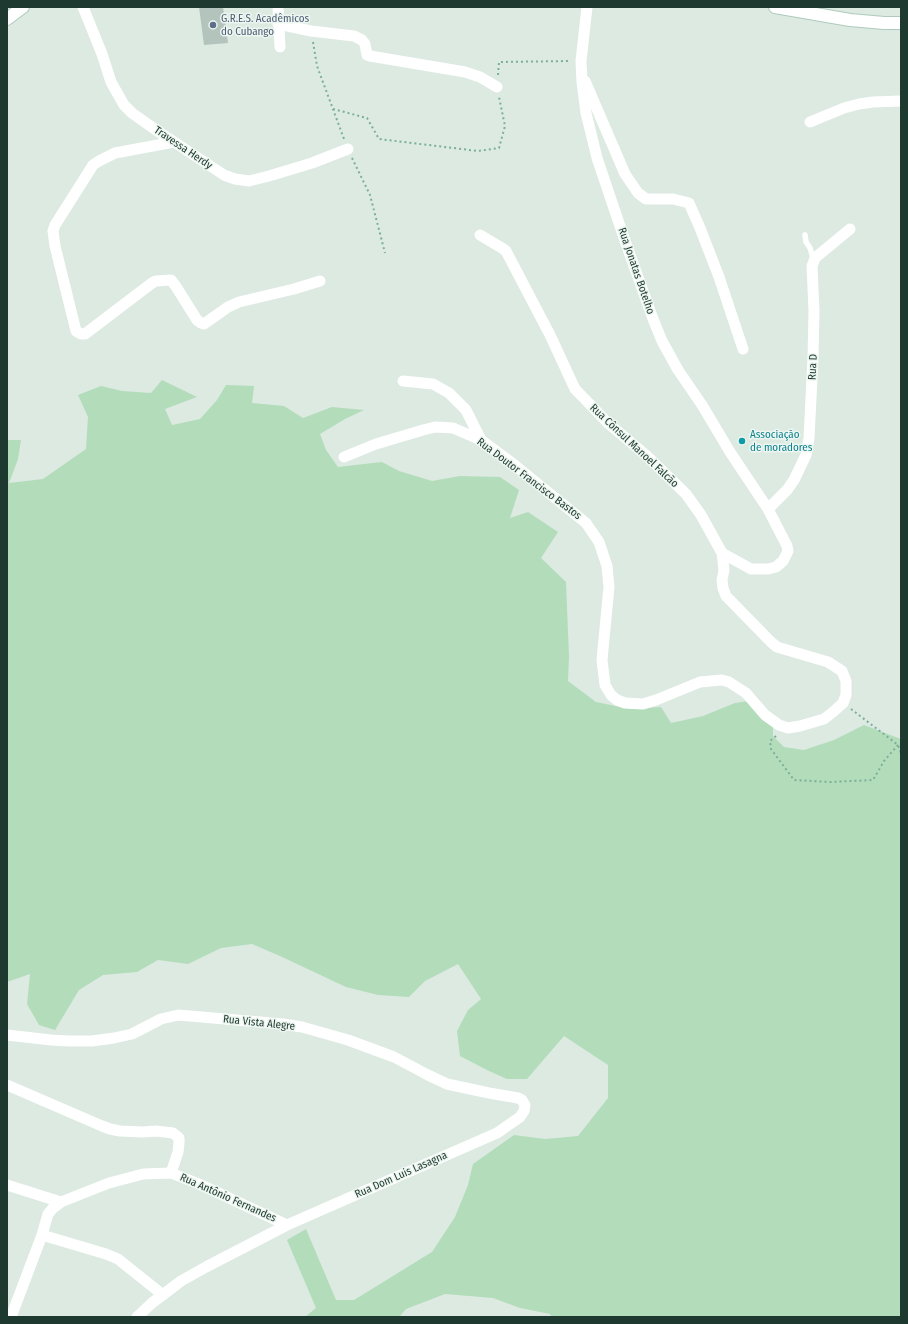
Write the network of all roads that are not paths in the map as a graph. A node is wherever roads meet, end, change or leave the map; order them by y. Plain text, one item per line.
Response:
1 (23, 7) edge
2 (83, 7) edge
3 (278, 7) edge
4 (587, 7) edge
5 (775, 7) edge
6 (7, 19) edge
7 (901, 23) edge
8 (278, 24) junction
9 (280, 47) dead end
10 (581, 66) junction
11 (497, 87) road end
12 (901, 101) edge
13 (810, 122) dead end
14 (174, 142) junction
15 (348, 149) dead end
16 (850, 229) dead end
17 (805, 234) dead end
18 (480, 235) dead end
19 (814, 261) junction
20 (320, 281) dead end
21 (743, 349) dead end
22 (403, 381) dead end
23 (481, 440) junction
24 (344, 457) dead end
25 (768, 509) junction
26 (722, 553) junction
27 (7, 1035) edge
28 (7, 1086) edge
29 (513, 1122) joint
30 (171, 1173) junction
31 (7, 1185) edge
32 (61, 1202) junction
33 (287, 1224) junction
34 (42, 1235) junction
35 (163, 1295) junction
36 (12, 1317) edge
37 (136, 1317) edge

1 - 6 main road
2 - 14 street, Travessa Herdy
3 - 8 street
4 - 10 street, Rua Jonatas Botelho
5 - 7 main road
8 - 9 street
8 - 11 street
10 - 21 street
10 - 25 street, Rua Jonatas Botelho
12 - 13 street
14 - 15 street, Travessa Herdy
14 - 20 street
16 - 19 street
17 - 19 lane
18 - 26 street, Rua Cônsul Manoel Falcão
19 - 25 street, Rua D
22 - 23 street
23 - 24 street, Rua Doutor Francisco Bastos
23 - 26 street, Rua Doutor Francisco Bastos
25 - 26 street
27 - 29 street, Rua Vista Alegre
28 - 30 street
29 - 33 street, Rua Dom Luis Lasagna
30 - 32 street, Rua Antônio Fernandes
30 - 33 street, Rua Antônio Fernandes
31 - 32 street
32 - 34 street, Rua Antônio Fernandes
33 - 35 street
34 - 35 street
34 - 36 street, Rua Antônio Fernandes
35 - 37 street

